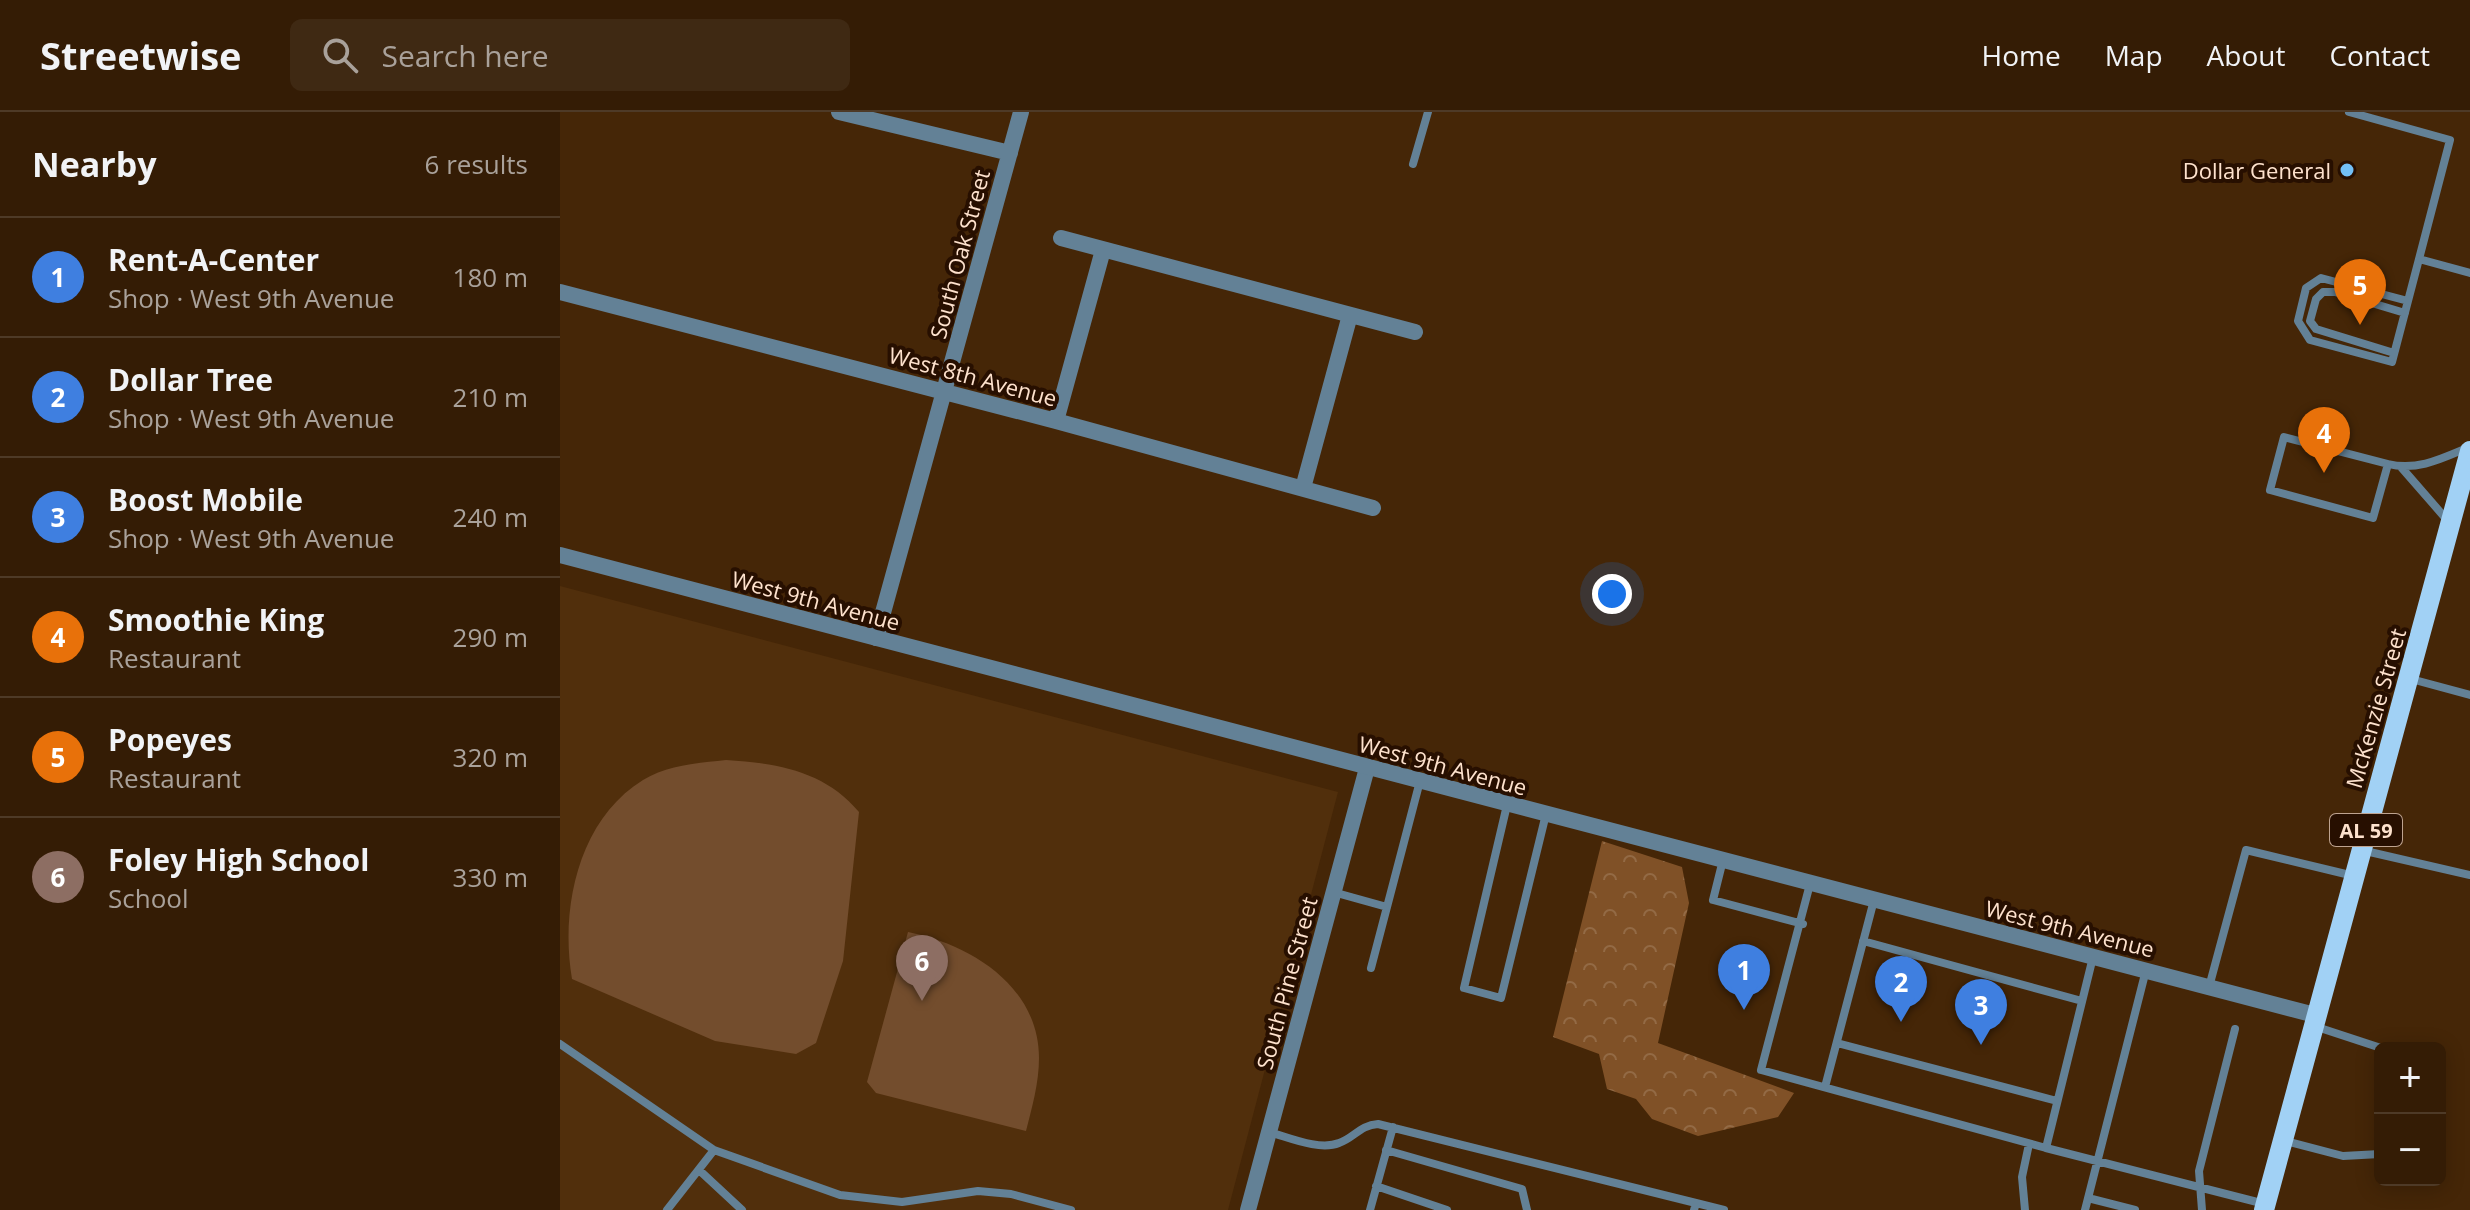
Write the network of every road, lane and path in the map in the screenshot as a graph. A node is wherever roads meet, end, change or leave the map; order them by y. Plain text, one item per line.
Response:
1 (839, 112) edge
2 (1021, 112) edge
3 (1428, 112) edge
4 (2349, 112) edge
5 (1010, 153) junction
6 (1413, 164) dead end
7 (1061, 238) dead end
8 (1103, 250) junction
9 (2419, 259) junction
10 (2470, 273) edge
11 (560, 292) edge
12 (2408, 301) junction
13 (2405, 313) junction
14 (1350, 315) junction
15 (1415, 332) dead end
16 (2394, 353) junction
17 (944, 391) junction
18 (1056, 421) junction
19 (2470, 449) edge
20 (2388, 464) junction
21 (2401, 467) junction
22 (1303, 488) junction
23 (1373, 508) dead end
24 (2450, 523) junction
25 (560, 555) edge
26 (876, 638) junction
27 (2410, 678) junction
28 (2470, 695) edge
29 (1367, 768) junction
30 (1420, 781) junction
31 (1507, 805) junction
32 (1546, 814) junction
33 (2361, 850) junction
34 (1723, 860) junction
35 (2470, 875) edge
36 (2354, 876) junction
37 (1810, 884) junction
38 (1333, 892) junction
39 (1874, 900) junction
40 (1387, 907) junction
41 (1803, 924) junction
42 (1863, 941) junction
43 (2093, 957) junction
44 (1371, 968) dead end
45 (2146, 969) junction
46 (2209, 988) junction
47 (2082, 1001) junction
48 (2314, 1021) junction
49 (2235, 1029) dead end
50 (1837, 1043) junction
51 (560, 1044) edge
52 (2374, 1045) edge
53 (1825, 1087) junction
54 (2057, 1101) junction
55 (1393, 1127) junction
56 (1269, 1132) junction
57 (2281, 1140) junction
58 (2029, 1144) junction
59 (2046, 1148) junction
60 (714, 1150) junction
61 (1386, 1150) junction
62 (2374, 1154) edge
63 (2097, 1160) junction
64 (699, 1170) junction
65 (1376, 1186) junction
66 (2202, 1188) junction
67 (2088, 1198) junction
68 (901, 1206) edge
69 (1695, 1206) edge
70 (2265, 1207) edge
71 (667, 1210) edge
72 (742, 1210) edge
73 (1071, 1210) edge
74 (1248, 1210) edge
75 (1370, 1210) edge
76 (1447, 1210) edge
77 (1527, 1210) edge
78 (1724, 1210) edge
79 (2025, 1210) edge
80 (2085, 1210) edge
81 (2135, 1210) edge
82 (2202, 1210) edge

1 - 5 street
2 - 5 street, South Oak Street
3 - 6 lane
4 - 9 lane
5 - 17 street, South Oak Street
7 - 8 street
8 - 14 street
8 - 18 street
9 - 10 lane
9 - 12 lane
11 - 17 street, West 8th Avenue
12 - 13 lane
12 - 16 lane
13 - 16 lane
13 - 16 lane
14 - 15 street
14 - 22 street
17 - 18 street, West 8th Avenue
17 - 26 street, South Oak Street
18 - 22 street, West 8th Avenue
19 - 21 lane
19 - 24 main road, McKenzie Street / AL 59
20 - 20 lane
20 - 21 lane
21 - 24 lane
22 - 23 street, West 8th Avenue
24 - 27 main road, McKenzie Street / AL 59
25 - 26 street, West 9th Avenue
26 - 29 street, West 9th Avenue
27 - 28 lane
27 - 33 main road, McKenzie Street / AL 59
29 - 30 street, West 9th Avenue
29 - 38 street, South Pine Street
30 - 31 street, West 9th Avenue
30 - 40 lane
31 - 32 street, West 9th Avenue
31 - 32 lane
32 - 34 street, West 9th Avenue
33 - 35 lane
33 - 36 main road, McKenzie Street / AL 59
34 - 37 street, West 9th Avenue
34 - 41 lane
36 - 46 lane
36 - 48 main road, McKenzie Street / AL 59
37 - 39 street, West 9th Avenue
37 - 41 lane
38 - 40 lane
38 - 56 street, South Pine Street
39 - 42 lane
39 - 43 street, West 9th Avenue
40 - 44 lane
41 - 53 lane
42 - 47 lane
42 - 50 lane
43 - 45 street, West 9th Avenue
43 - 47 lane
45 - 46 street, West 9th Avenue
45 - 63 lane
46 - 48 street, West 9th Avenue
47 - 54 lane
48 - 52 lane
48 - 57 main road, McKenzie Street / AL 59
49 - 66 lane
50 - 53 lane
50 - 54 lane
51 - 60 lane
53 - 58 lane
54 - 59 lane
55 - 56 lane
55 - 61 lane
55 - 69 lane
56 - 74 street, South Pine Street
57 - 62 lane
57 - 70 main road, McKenzie Street / AL 59
58 - 59 lane
58 - 79 lane
59 - 63 lane
60 - 64 lane
60 - 68 lane
61 - 65 lane
61 - 77 lane
63 - 66 lane
63 - 67 lane
64 - 71 lane
64 - 72 lane
65 - 75 lane
65 - 76 lane
66 - 70 lane
66 - 82 lane
67 - 80 lane
67 - 81 lane
68 - 73 lane
69 - 78 lane

